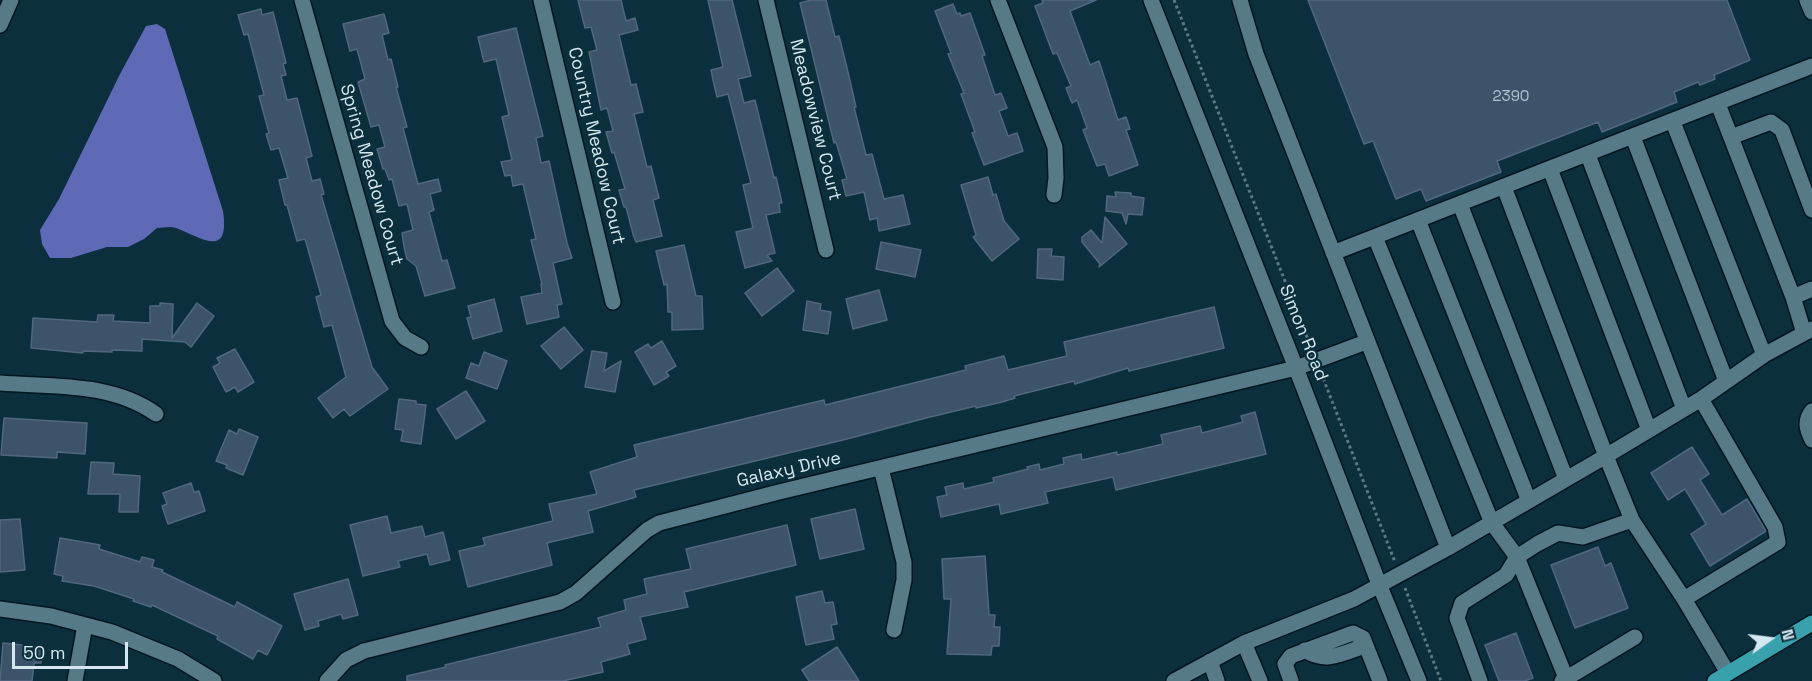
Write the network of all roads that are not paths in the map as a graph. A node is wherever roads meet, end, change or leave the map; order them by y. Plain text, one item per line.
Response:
1 (11, 0) edge
2 (302, 0) edge
3 (541, 0) edge
4 (766, 0) edge
5 (998, 0) edge
6 (1150, 0) edge
7 (1240, 0) edge
8 (1807, 0) edge
9 (1812, 12) edge
10 (0, 25) edge
11 (1812, 66) edge
12 (1718, 104) junction
13 (1673, 122) junction
14 (1633, 137) junction
15 (1731, 137) junction
16 (1588, 155) junction
17 (1550, 169) junction
18 (1503, 187) junction
19 (1054, 195) dead end
20 (1460, 204) junction
21 (1812, 210) edge
22 (1418, 220) junction
23 (1375, 237) junction
24 (826, 250) dead end
25 (1333, 253) junction
26 (1812, 289) edge
27 (1793, 297) junction
28 (614, 302) dead end
29 (1808, 331) edge
30 (1366, 342) junction
31 (422, 347) dead end
32 (1764, 355) junction
33 (1296, 368) junction
34 (1726, 381) junction
35 (0, 384) edge
36 (1701, 399) junction
37 (1684, 409) junction
38 (1812, 411) edge
39 (156, 414) dead end
40 (1649, 430) junction
41 (1812, 440) edge
42 (1606, 456) junction
43 (881, 468) junction
44 (1566, 479) junction
45 (1529, 501) junction
46 (1632, 520) junction
47 (1492, 523) junction
48 (1448, 548) junction
49 (1517, 557) junction
50 (1379, 584) junction
51 (1684, 599) junction
52 (0, 609) edge
53 (1812, 623) edge
54 (85, 625) junction
55 (894, 630) dead end
56 (1635, 638) dead end
57 (1244, 643) junction
58 (1210, 661) junction
59 (1722, 677) edge
60 (1564, 680) edge
61 (75, 681) edge
62 (214, 681) edge
63 (327, 681) edge
64 (1174, 681) edge
65 (1217, 681) edge
66 (1260, 681) edge
67 (1291, 681) edge
68 (1380, 681) edge
69 (1419, 681) edge
70 (1480, 681) edge

1 - 10 street
2 - 31 street, Spring Meadow Court
3 - 28 street, Country Meadow Court
4 - 24 street, Meadowview Court
5 - 19 street
6 - 33 street, Simon Road
7 - 25 street
8 - 9 street
11 - 12 street
12 - 13 street
12 - 15 street
13 - 14 street
13 - 32 street
14 - 16 street
14 - 34 street
15 - 21 street
15 - 27 street
16 - 17 street
16 - 37 street
17 - 18 street
17 - 40 street
18 - 20 street
18 - 42 street
20 - 22 street
20 - 44 street
22 - 23 street
22 - 45 street
23 - 25 street
23 - 47 street
25 - 30 street
26 - 27 street
27 - 29 street
29 - 32 street
30 - 33 street, Galaxy Drive
30 - 48 street
32 - 34 street
33 - 43 street, Galaxy Drive
33 - 50 street, Simon Road
34 - 36 street
35 - 39 street
36 - 37 street
36 - 51 street
37 - 40 street
38 - 41 street
40 - 42 street
42 - 44 street
42 - 46 street
43 - 55 street
43 - 63 street, Galaxy Drive
44 - 45 street
45 - 47 street
46 - 49 street
46 - 51 street
47 - 48 street
47 - 49 street
48 - 50 street
49 - 60 street
49 - 70 street
50 - 57 street
50 - 69 street, Simon Road
51 - 59 street
52 - 54 street
53 - 59 main road
54 - 61 street
54 - 62 street
56 - 60 street
57 - 58 street
57 - 66 street
58 - 64 street
58 - 65 street
67 - 68 street

